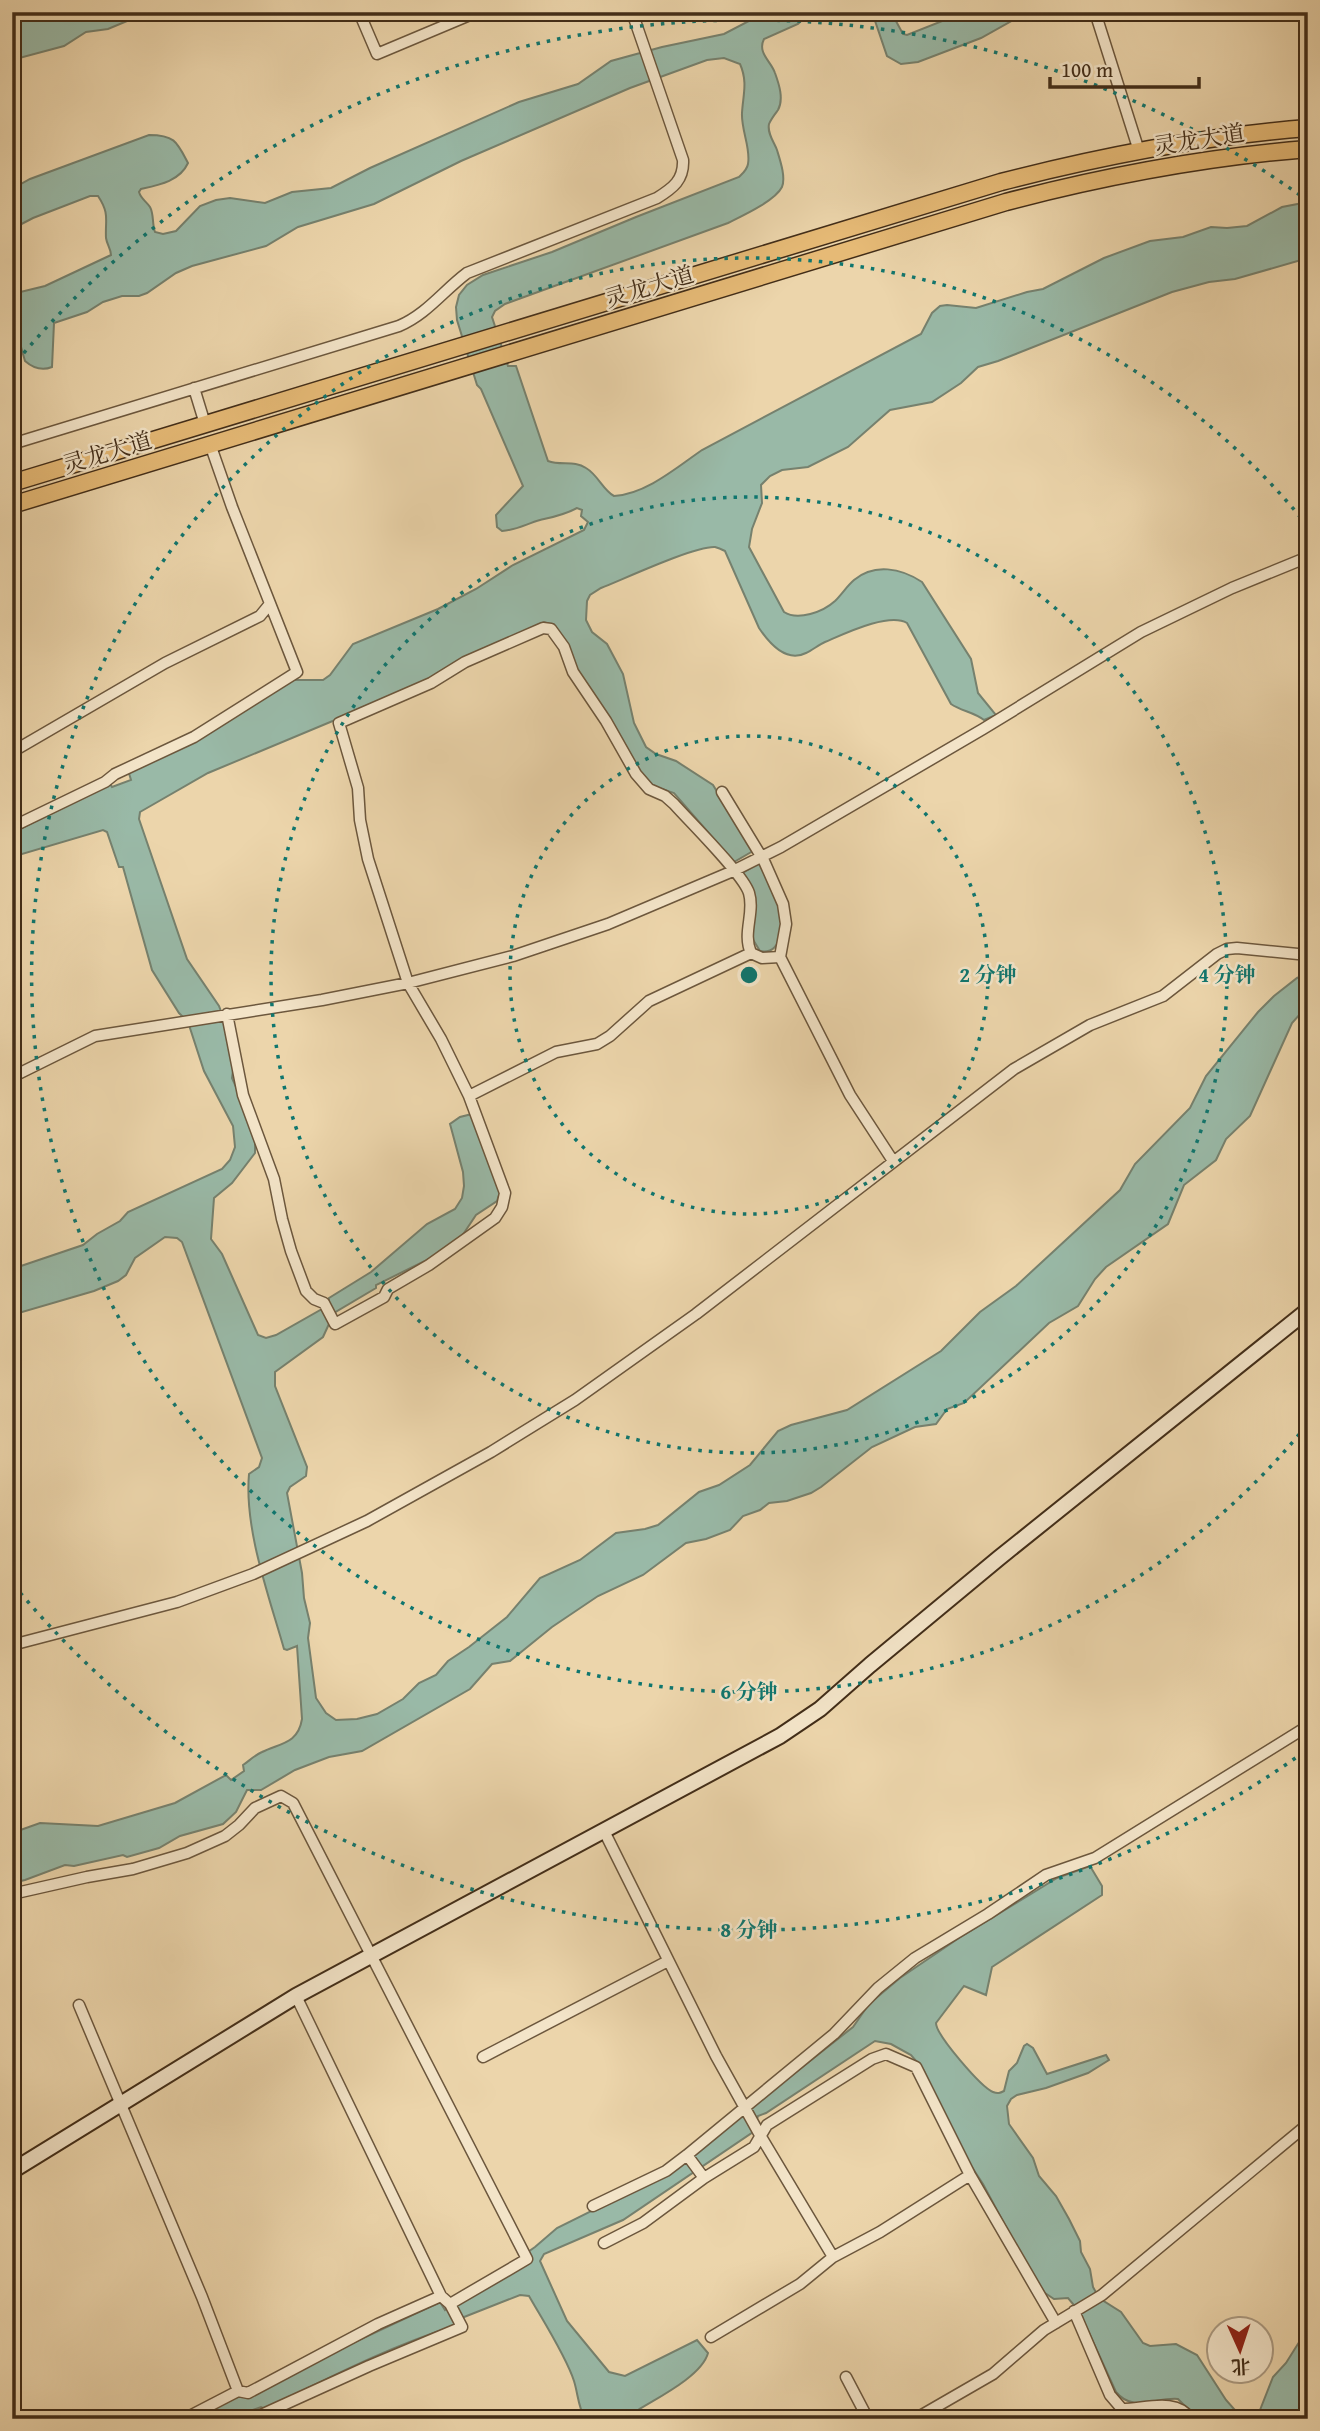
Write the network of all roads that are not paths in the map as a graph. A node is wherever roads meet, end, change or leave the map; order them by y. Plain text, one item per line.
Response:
1 (359, 12) edge
2 (477, 12) edge
3 (632, 12) edge
4 (1095, 12) edge
5 (1308, 128) edge
6 (1308, 149) edge
7 (1139, 151) junction
8 (194, 388) junction
9 (205, 424) junction
10 (12, 444) edge
11 (210, 444) junction
12 (12, 483) edge
13 (12, 505) edge
14 (1308, 557) edge
15 (270, 606) junction
16 (12, 752) edge
17 (722, 792) dead end
18 (12, 827) edge
19 (761, 856) junction
20 (733, 871) junction
21 (751, 953) junction
22 (1308, 955) edge
23 (780, 957) junction
24 (408, 983) junction
25 (225, 1014) junction
26 (12, 1077) edge
27 (469, 1096) junction
28 (892, 1161) junction
29 (1308, 1310) edge
30 (12, 1646) edge
31 (1308, 1726) edge
32 (604, 1830) junction
33 (12, 1894) edge
34 (371, 1954) junction
35 (668, 1961) junction
36 (296, 1996) junction
37 (79, 2005) dead end
38 (484, 2057) dead end
39 (122, 2104) junction
40 (746, 2106) junction
41 (1308, 2124) edge
42 (760, 2135) junction
43 (687, 2155) junction
44 (12, 2171) edge
45 (970, 2175) junction
46 (704, 2178) junction
47 (593, 2206) dead end
48 (604, 2243) dead end
49 (833, 2257) junction
50 (441, 2296) junction
51 (450, 2304) junction
52 (1074, 2311) junction
53 (1056, 2323) junction
54 (711, 2337) dead end
55 (846, 2377) dead end
56 (238, 2391) junction
57 (184, 2419) edge
58 (260, 2419) edge
59 (868, 2419) edge
60 (915, 2419) edge
61 (1191, 2419) edge

1 - 2 street
3 - 8 street
4 - 7 street
5 - 7 main road, 灵龙大道
6 - 11 main road, 灵龙大道
7 - 9 main road, 灵龙大道
8 - 9 street
8 - 10 street
9 - 12 main road, 灵龙大道
11 - 13 main road, 灵龙大道
11 - 15 street
14 - 19 street
15 - 16 street
15 - 18 street
17 - 19 street
19 - 20 street
19 - 23 street
20 - 21 street
20 - 24 street
20 - 24 street
21 - 23 street
21 - 27 street
22 - 28 street
23 - 28 street
24 - 25 street
24 - 27 street
25 - 26 street
25 - 27 street
28 - 30 street
29 - 32 street
31 - 40 street
32 - 34 street
32 - 35 street
33 - 34 street
34 - 36 street
34 - 51 street
35 - 38 street
35 - 40 street
36 - 39 street
36 - 50 street
37 - 39 street
39 - 44 street
39 - 56 street
40 - 42 street
40 - 43 street
41 - 52 street
42 - 45 street
42 - 46 street
42 - 49 street
43 - 46 street
43 - 47 street
45 - 49 street
45 - 53 street
46 - 48 street
49 - 54 street
50 - 51 street
50 - 56 street
51 - 58 street
52 - 53 street
52 - 61 street
53 - 60 street
55 - 59 street
56 - 57 street

